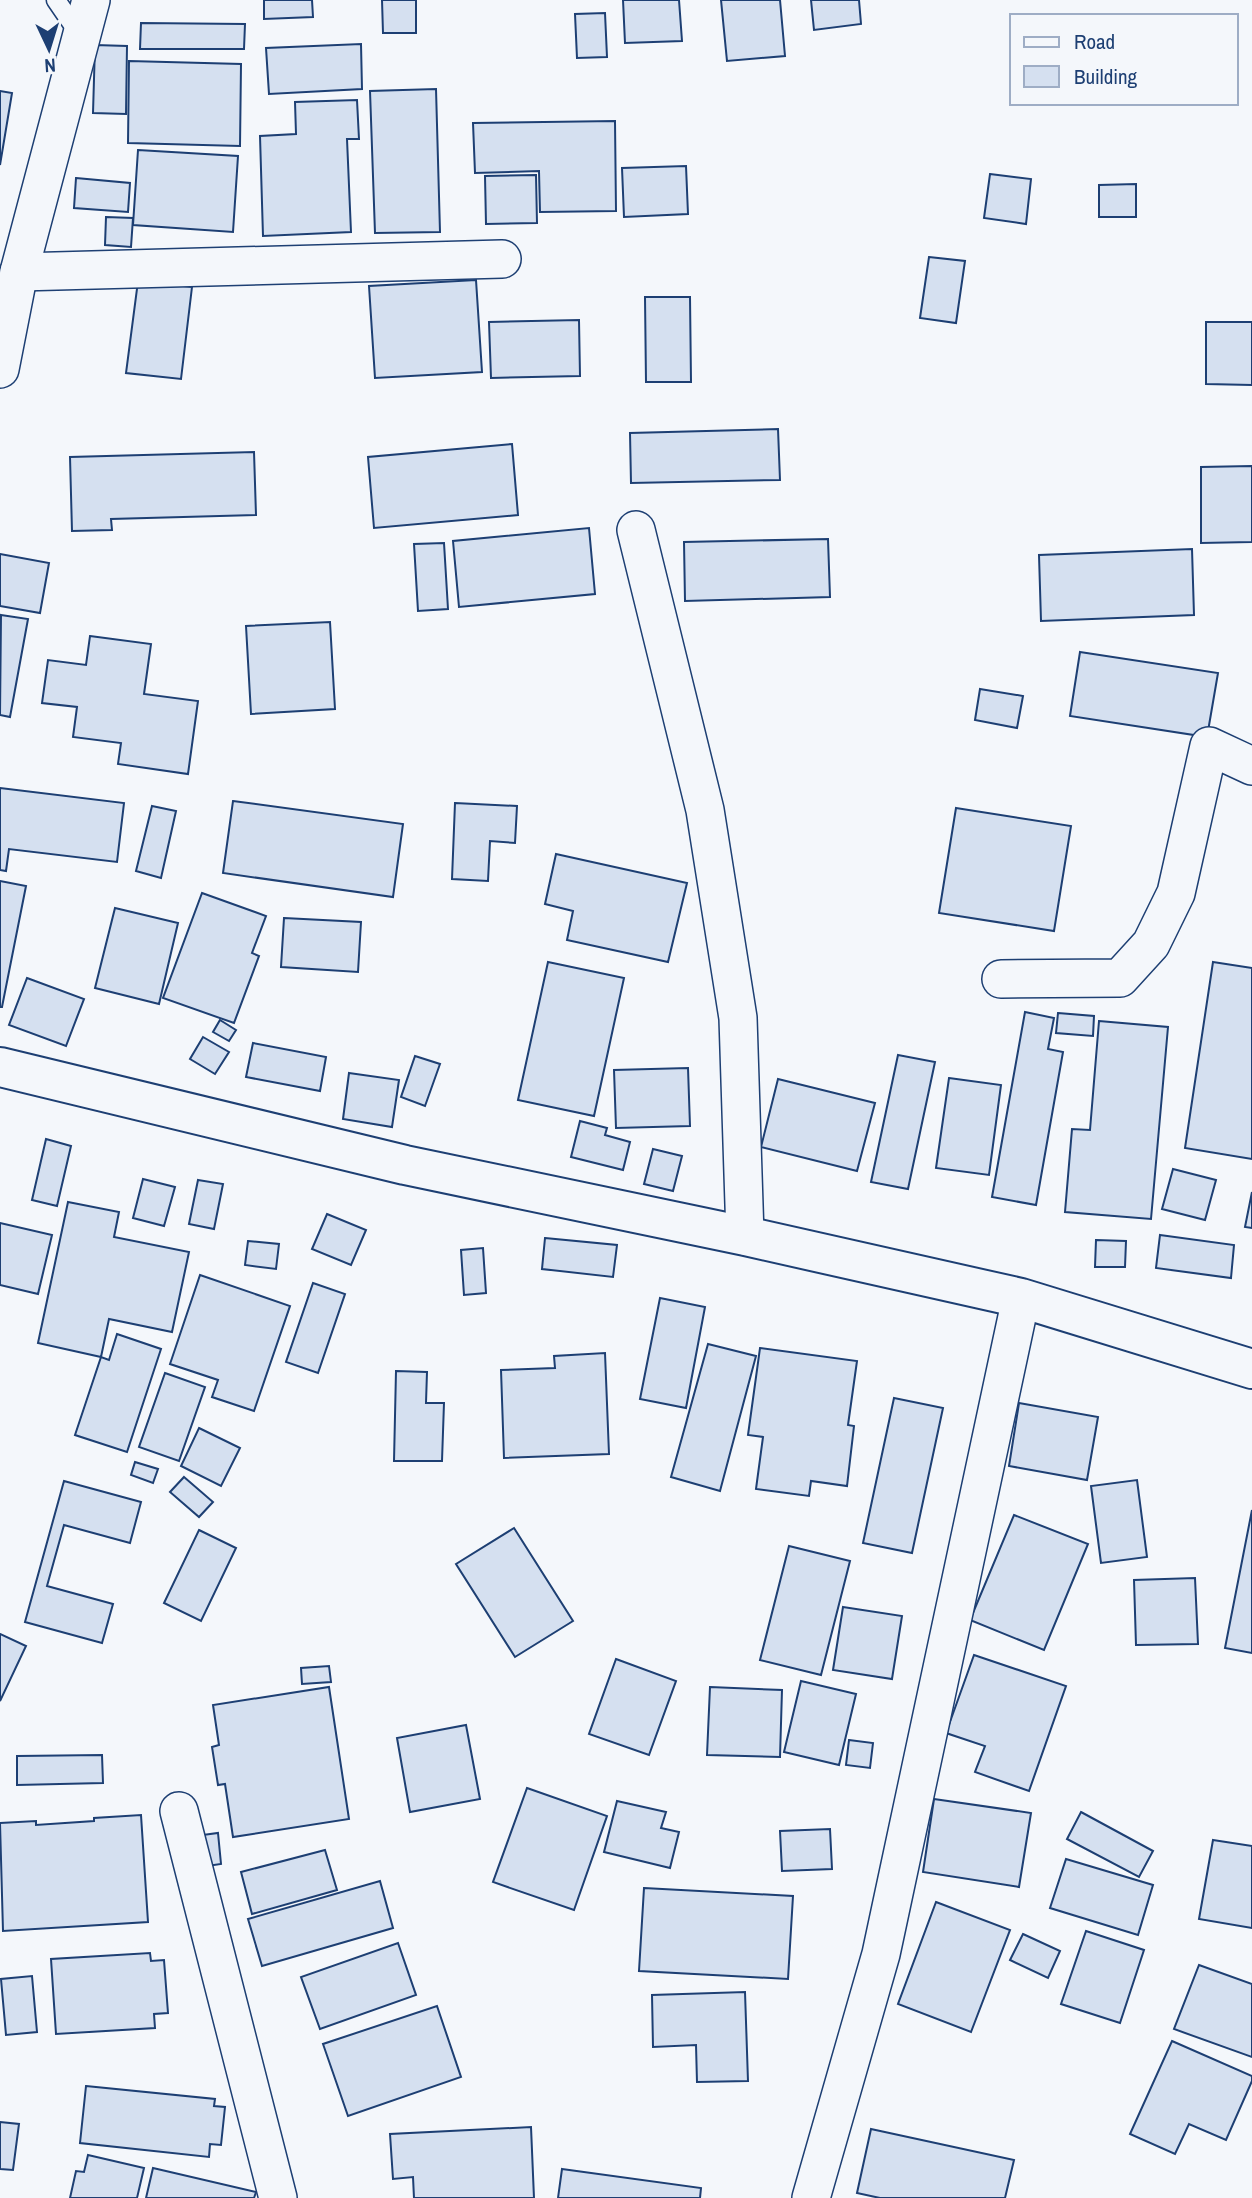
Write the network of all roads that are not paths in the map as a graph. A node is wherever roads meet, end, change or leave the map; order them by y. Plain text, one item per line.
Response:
1 (55, 0) edge
2 (91, 0) edge
3 (82, 38) junction
4 (502, 259) dead end
5 (19, 272) junction
6 (0, 369) edge
7 (636, 530) dead end
8 (1252, 766) edge
9 (1001, 979) dead end
10 (0, 1067) edge
11 (745, 1237) junction
12 (1021, 1298) junction
13 (1252, 1369) edge
14 (179, 1811) dead end
15 (278, 2198) edge
16 (811, 2198) edge

1 - 3 lane
2 - 3 street
3 - 5 street
4 - 5 street
5 - 6 street
7 - 11 street
8 - 9 street
10 - 11 street
11 - 12 street
12 - 13 street
12 - 16 street
14 - 15 street

